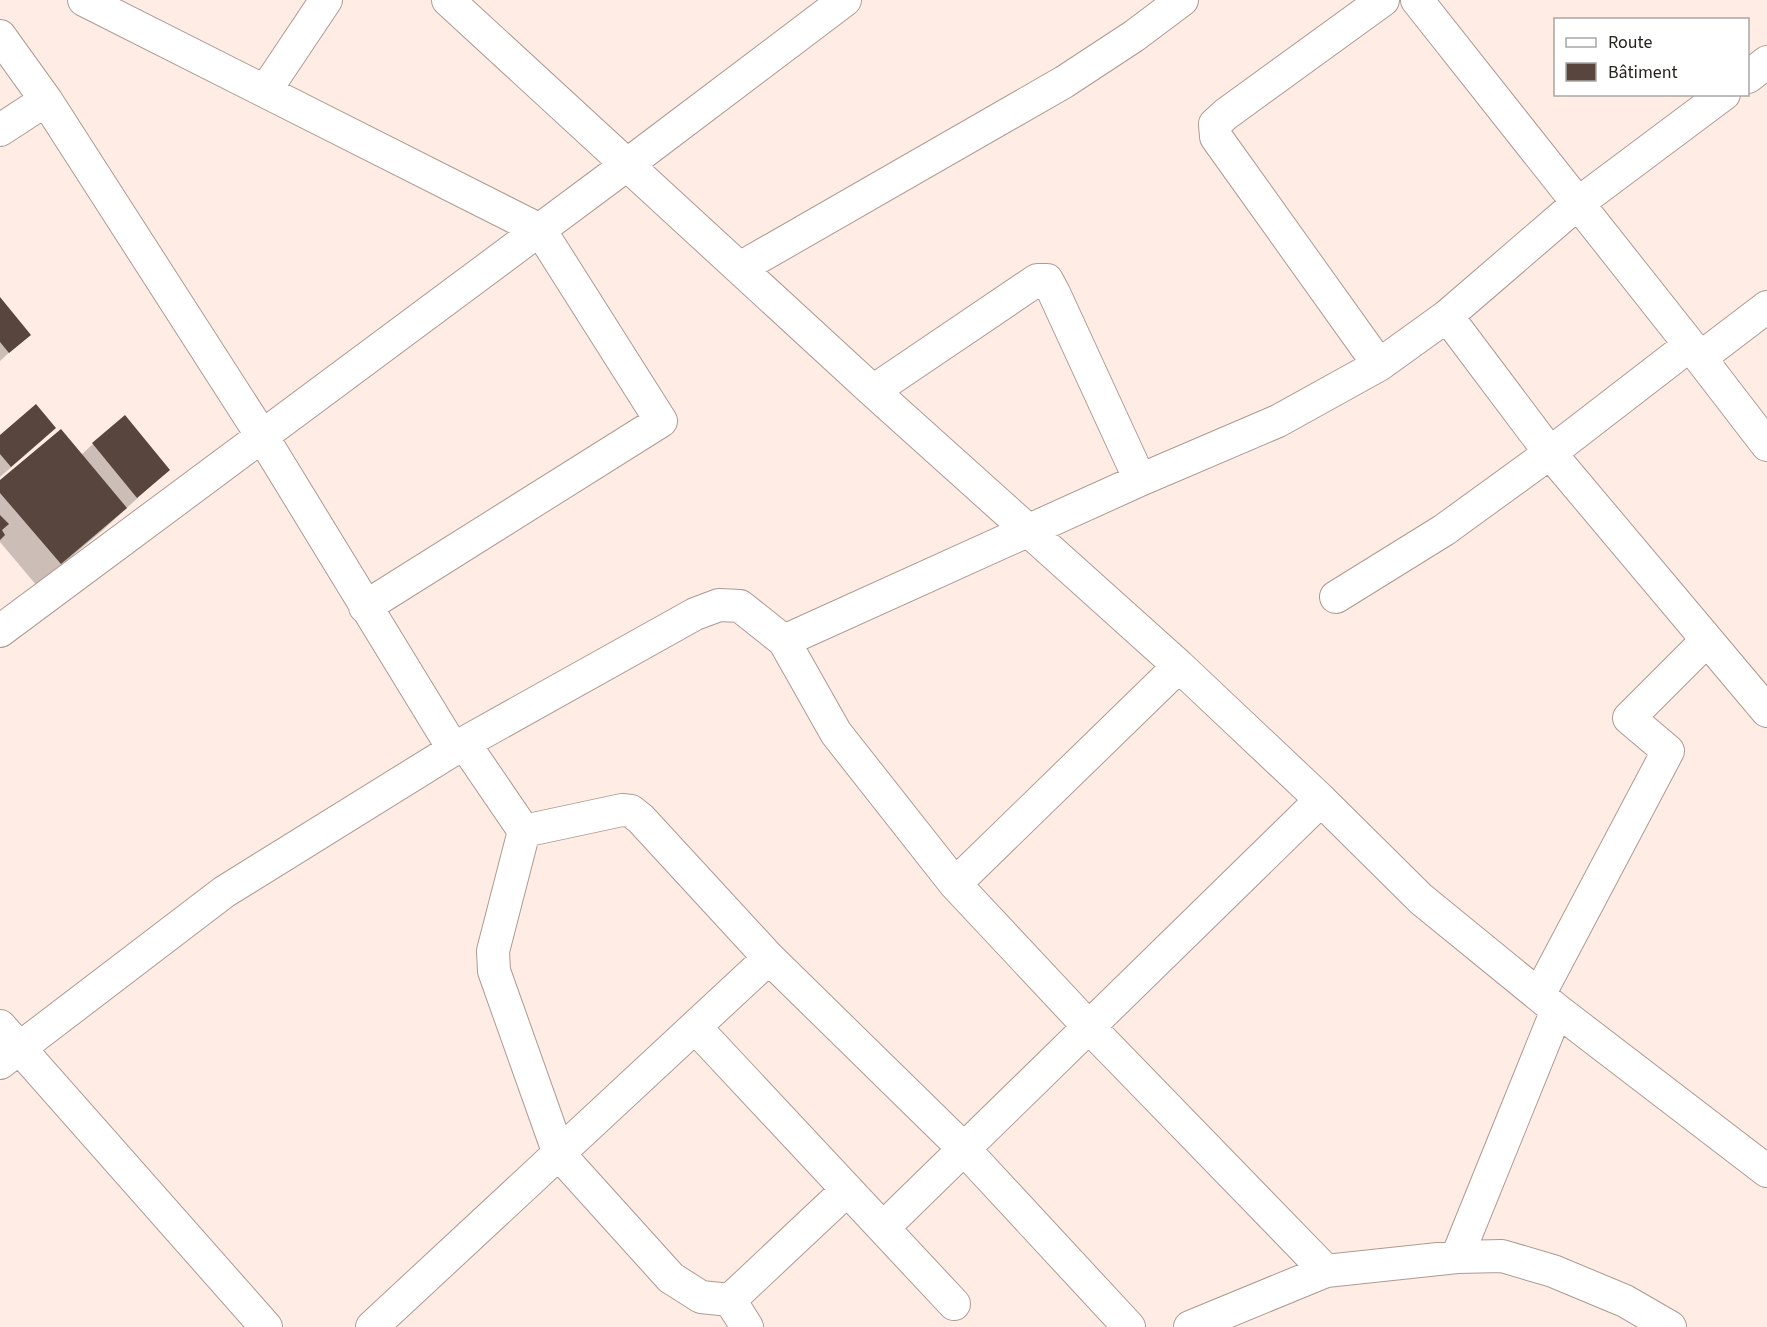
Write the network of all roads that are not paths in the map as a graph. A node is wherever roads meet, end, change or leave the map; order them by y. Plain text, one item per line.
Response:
1 (84, 0) edge
2 (326, 0) edge
3 (448, 0) edge
4 (844, 0) edge
5 (1182, 0) edge
6 (1383, 0) edge
7 (1416, 0) edge
8 (0, 36) edge
9 (1767, 62) edge
10 (1749, 76) edge
11 (265, 92) junction
12 (1721, 96) edge
13 (46, 100) junction
14 (0, 130) edge
15 (628, 164) junction
16 (1577, 204) junction
17 (540, 230) junction
18 (740, 268) junction
19 (1767, 307) edge
20 (1447, 316) junction
21 (1695, 352) junction
22 (1379, 365) junction
23 (873, 391) junction
24 (262, 436) junction
25 (1767, 445) edge
26 (1550, 453) junction
27 (1140, 480) junction
28 (1028, 530) junction
29 (1336, 597) dead end
30 (365, 607) junction
31 (0, 631) edge
32 (1707, 639) junction
33 (784, 641) junction
34 (1179, 666) junction
35 (1767, 711) edge
36 (459, 747) junction
37 (1321, 800) junction
38 (524, 831) junction
39 (956, 884) junction
40 (769, 958) junction
41 (1548, 1002) junction
42 (695, 1027) junction
43 (1089, 1027) junction
44 (6, 1046) edge
45 (964, 1149) junction
46 (559, 1154) junction
47 (1767, 1171) edge
48 (847, 1190) junction
49 (884, 1227) junction
50 (1457, 1257) junction
51 (1326, 1271) junction
52 (730, 1300) junction
53 (954, 1304) dead end
54 (266, 1327) edge
55 (372, 1327) edge
56 (747, 1327) edge
57 (1128, 1327) edge
58 (1190, 1327) edge
59 (1670, 1327) edge

1 - 11 street
2 - 11 street
3 - 15 street
4 - 15 street
5 - 18 street
6 - 22 street
7 - 16 street
8 - 13 street
9 - 10 street
11 - 17 street
12 - 16 street
13 - 14 street
13 - 24 street
15 - 17 street
15 - 18 street
16 - 20 street
16 - 21 street
17 - 24 street
17 - 30 street
18 - 23 street
19 - 21 street
20 - 22 street
20 - 26 street
21 - 25 street
21 - 26 street
22 - 27 street
23 - 27 street
23 - 28 street
24 - 30 street
24 - 31 street
26 - 29 street
26 - 32 street
27 - 28 street
28 - 33 street
28 - 34 street
30 - 36 street
32 - 35 street
32 - 41 street
33 - 36 street
33 - 39 street
34 - 37 street
34 - 39 street
36 - 38 street
36 - 44 street
37 - 41 street
37 - 43 street
38 - 40 street
38 - 46 street
39 - 43 street
40 - 42 street
40 - 45 street
41 - 47 street
41 - 50 street
42 - 46 street
42 - 48 street
43 - 45 street
43 - 51 street
44 - 54 street
45 - 49 street
45 - 57 street
46 - 52 street
46 - 55 street
48 - 49 street
48 - 52 street
49 - 53 street
50 - 51 street
50 - 59 street
51 - 58 street
52 - 56 street

